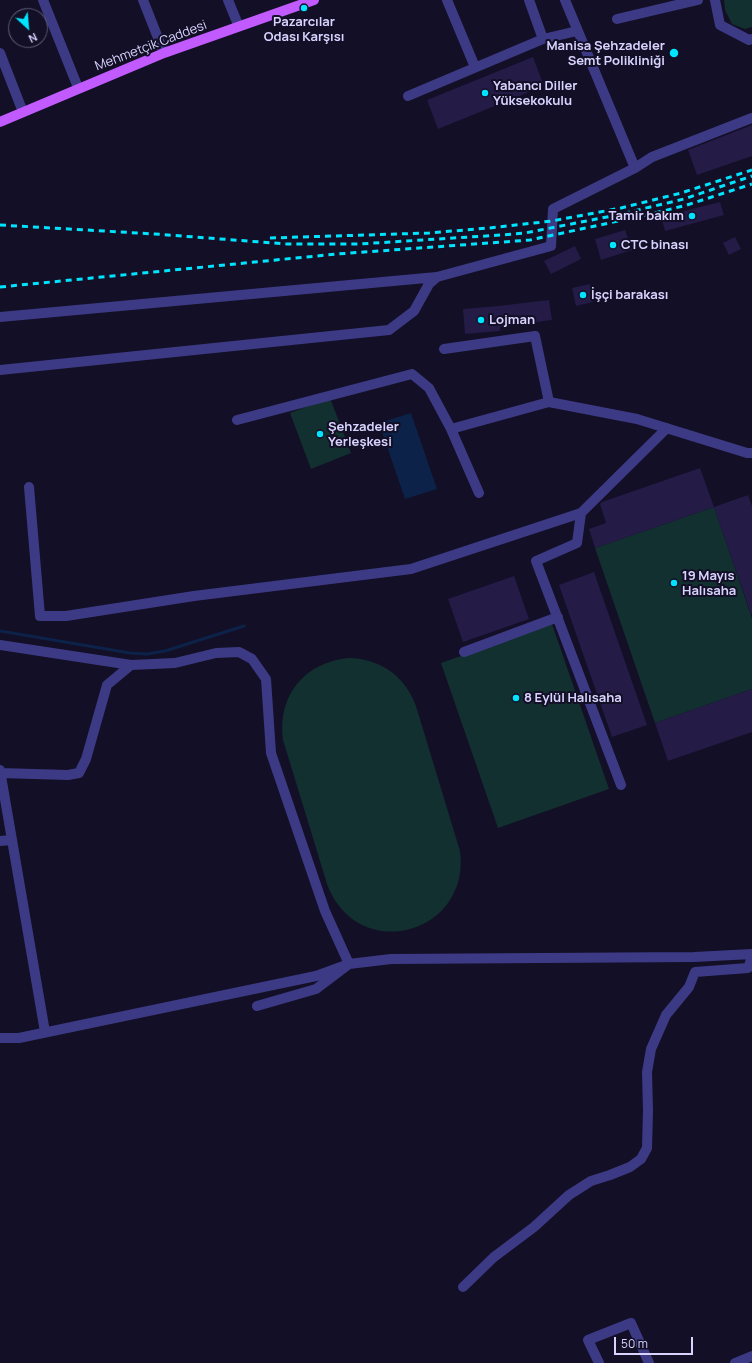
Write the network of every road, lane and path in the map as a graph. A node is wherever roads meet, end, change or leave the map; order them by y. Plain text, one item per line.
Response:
1 (43, 0) edge
2 (144, 0) edge
3 (228, 0) edge
4 (294, 0) edge
5 (314, 0) edge
6 (447, 0) edge
7 (529, 0) edge
8 (564, 0) edge
9 (698, 0) edge
10 (715, 0) edge
11 (617, 18) dead end
12 (237, 22) junction
13 (576, 31) junction
14 (543, 39) junction
15 (752, 39) edge
16 (162, 48) junction
17 (0, 53) edge
18 (476, 67) junction
19 (77, 85) junction
20 (408, 96) dead end
21 (21, 107) junction
22 (0, 114) edge
23 (752, 118) edge
24 (0, 122) edge
25 (635, 168) junction
26 (437, 277) junction
27 (0, 317) edge
28 (444, 348) dead end
29 (0, 370) edge
30 (549, 402) junction
31 (237, 420) dead end
32 (451, 428) junction
33 (667, 428) junction
34 (752, 453) edge
35 (29, 488) dead end
36 (479, 493) dead end
37 (582, 513) junction
38 (558, 617) junction
39 (0, 645) edge
40 (464, 652) dead end
41 (131, 665) junction
42 (0, 772) edge
43 (621, 785) dead end
44 (12, 840) junction
45 (0, 841) edge
46 (752, 956) edge
47 (349, 964) junction
48 (257, 1006) dead end
49 (45, 1032) junction
50 (0, 1038) edge
51 (464, 1287) dead end
52 (752, 1356) edge
53 (740, 1362) edge
54 (599, 1363) edge
55 (649, 1363) edge

1 - 19 street
2 - 16 street
3 - 12 street
4 - 12 main road, Mehmetçik Caddesi
5 - 24 main road, Mehmetçik Caddesi
6 - 18 street
7 - 14 street
8 - 13 street
9 - 11 street
10 - 15 street
12 - 16 main road, Mehmetçik Caddesi
13 - 14 street
13 - 25 street
14 - 18 street
16 - 19 main road, Mehmetçik Caddesi
17 - 21 street
18 - 20 street
19 - 21 main road, Mehmetçik Caddesi
21 - 22 main road, Mehmetçik Caddesi
23 - 25 street
25 - 26 street
26 - 27 street
26 - 29 street
28 - 30 street
30 - 32 street
30 - 33 street
31 - 32 street
32 - 36 street
33 - 34 street
33 - 37 street
35 - 37 street
37 - 38 street
38 - 40 street
38 - 43 street
39 - 41 street
41 - 42 street
41 - 47 street
42 - 44 street
44 - 45 street
44 - 49 street
46 - 47 street
46 - 51 street
47 - 48 street
47 - 49 street
49 - 50 street
52 - 53 street
54 - 55 street

